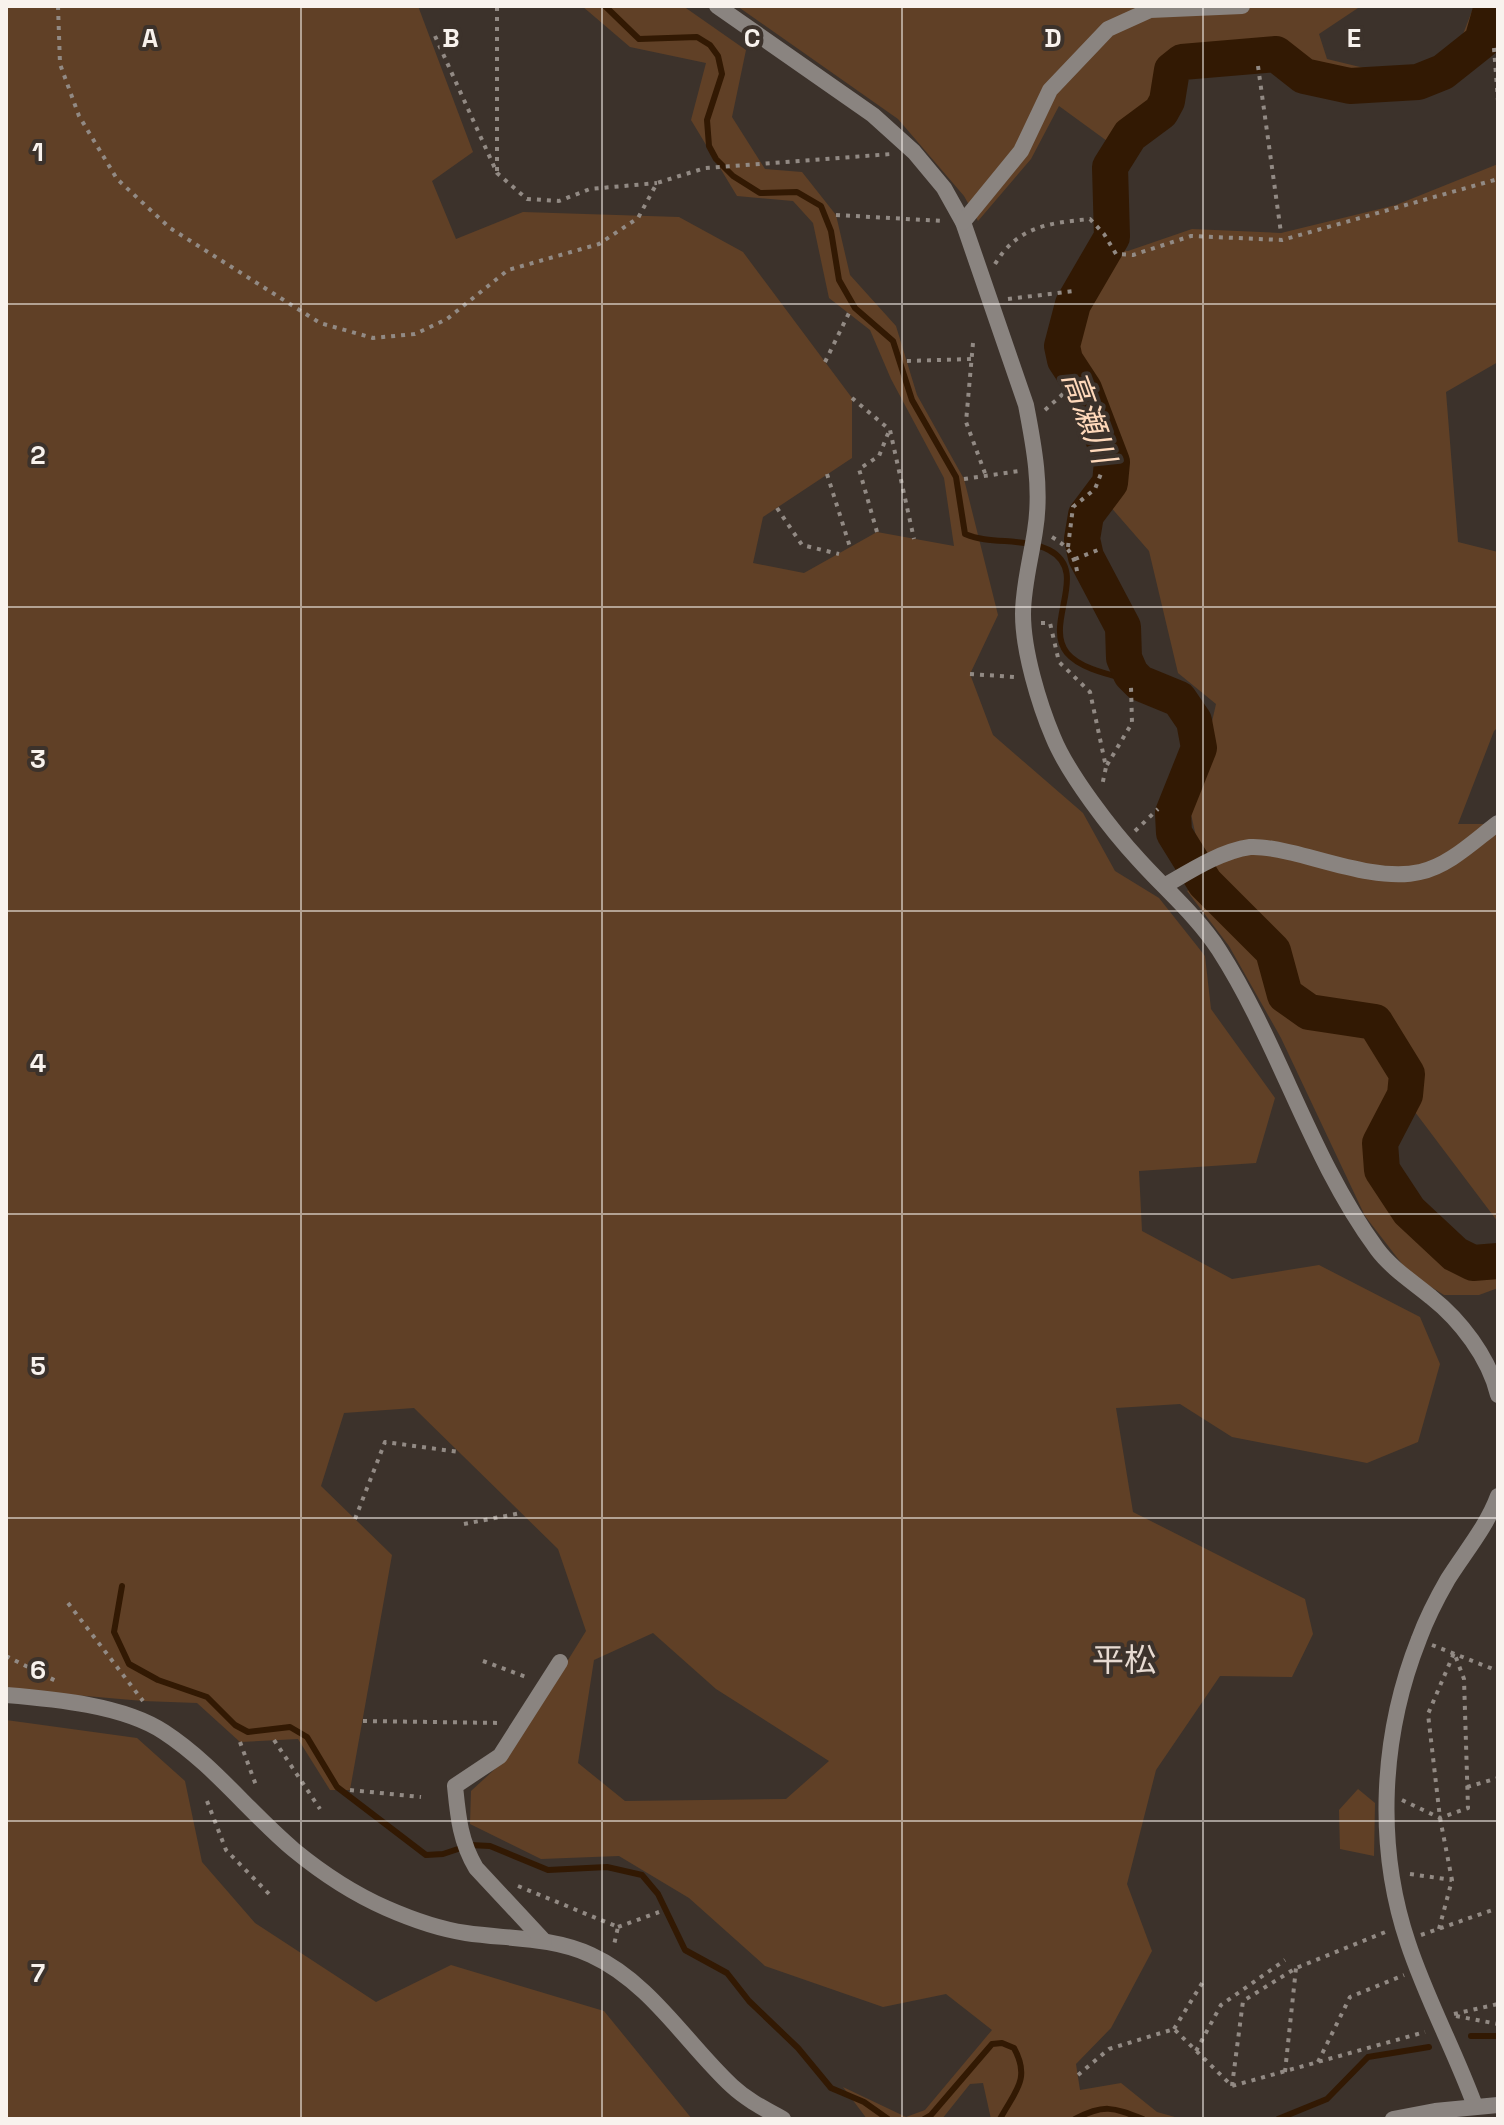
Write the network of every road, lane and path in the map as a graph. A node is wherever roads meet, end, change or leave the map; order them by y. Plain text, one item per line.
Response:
1 (58, 6) edge
2 (497, 6) edge
3 (717, 6) edge
4 (1242, 6) edge
5 (435, 36) dead end
6 (1494, 48) dead end
7 (1258, 66) dead end
8 (1498, 101) edge
9 (914, 152) junction
10 (497, 173) junction
11 (1498, 179) edge
12 (657, 183) junction
13 (836, 215) dead end
14 (943, 221) dead end
15 (963, 222) junction
16 (1281, 233) dead end
17 (985, 281) junction
18 (1074, 291) dead end
19 (1001, 299) dead end
20 (849, 313) dead end
21 (973, 343) dead end
22 (971, 359) junction
23 (907, 361) dead end
24 (825, 362) dead end
25 (1073, 385) dead end
26 (852, 398) dead end
27 (1037, 417) dead end
28 (890, 430) junction
29 (1025, 470) dead end
30 (1102, 471) dead end
31 (827, 474) dead end
32 (986, 476) junction
33 (964, 479) dead end
34 (777, 508) dead end
35 (1036, 528) junction
36 (877, 532) dead end
37 (914, 539) dead end
38 (850, 547) dead end
39 (1068, 547) junction
40 (1098, 550) dead end
41 (839, 554) dead end
42 (1075, 559) junction
43 (1078, 577) dead end
44 (1023, 614) junction
45 (970, 674) dead end
46 (1015, 677) dead end
47 (1131, 687) dead end
48 (1106, 767) junction
49 (1101, 788) dead end
50 (1158, 809) dead end
51 (1498, 823) edge
52 (1135, 831) dead end
53 (1166, 885) junction
54 (1498, 1395) edge
55 (459, 1452) dead end
56 (1498, 1496) edge
57 (521, 1513) dead end
58 (355, 1519) dead end
59 (464, 1524) dead end
60 (68, 1603) dead end
61 (1419, 1639) junction
62 (1454, 1653) junction
63 (6, 1656) edge
64 (483, 1661) dead end
65 (560, 1662) dead end
66 (1498, 1671) edge
67 (58, 1683) dead end
68 (546, 1684) junction
69 (6, 1695) edge
70 (143, 1701) dead end
71 (363, 1721) dead end
72 (521, 1723) junction
73 (274, 1740) dead end
74 (240, 1742) dead end
75 (1498, 1778) edge
76 (1467, 1787) junction
77 (350, 1790) dead end
78 (421, 1797) dead end
79 (260, 1798) dead end
80 (1400, 1798) dead end
81 (207, 1801) dead end
82 (320, 1809) dead end
83 (1440, 1818) junction
84 (1404, 1873) dead end
85 (1452, 1880) junction
86 (514, 1884) dead end
87 (272, 1897) dead end
88 (1498, 1908) edge
89 (659, 1912) dead end
90 (618, 1927) junction
91 (1394, 1928) dead end
92 (1439, 1929) junction
93 (1419, 1936) dead end
94 (544, 1941) junction
95 (614, 1945) dead end
96 (1285, 1960) dead end
97 (1296, 1968) junction
98 (1410, 1973) dead end
99 (1204, 1980) dead end
100 (1498, 2004) edge
101 (1498, 2024) edge
102 (1174, 2029) junction
103 (1431, 2030) dead end
104 (1196, 2051) junction
105 (1317, 2063) junction
106 (1285, 2072) junction
107 (1078, 2075) dead end
108 (1232, 2086) junction
109 (1498, 2105) edge
110 (1475, 2106) junction
111 (783, 2119) edge
112 (1393, 2119) edge

1 - 12 path
2 - 10 path
3 - 9 street
4 - 15 street
5 - 10 path
6 - 8 path
7 - 16 path
9 - 12 path
9 - 15 street
10 - 12 path
11 - 17 path
13 - 14 path
15 - 17 street
17 - 35 street
18 - 19 path
20 - 24 path
21 - 22 path
22 - 23 path
22 - 32 path
25 - 27 path
26 - 28 path
28 - 36 path
28 - 37 path
29 - 32 path
30 - 39 path
31 - 38 path
32 - 33 path
34 - 41 path
35 - 39 path
35 - 44 street
39 - 42 path
40 - 42 path
42 - 43 path
44 - 48 path
44 - 53 street
45 - 46 path
47 - 48 path
48 - 49 path
50 - 52 path
51 - 53 street
53 - 54 street
55 - 58 path
56 - 61 street
57 - 59 path
60 - 70 path
61 - 62 path
61 - 110 street
62 - 66 path
62 - 76 path
62 - 83 path
63 - 67 path
64 - 68 path
65 - 68 street
68 - 72 street
69 - 94 street
71 - 72 path
72 - 94 street
73 - 82 path
74 - 79 path
75 - 76 path
76 - 83 path
77 - 78 path
80 - 83 path
81 - 87 path
83 - 85 path
84 - 85 path
85 - 92 path
86 - 90 path
88 - 92 path
89 - 90 path
90 - 95 path
91 - 97 path
92 - 93 path
94 - 111 street
96 - 104 path
97 - 106 path
97 - 108 path
98 - 105 path
99 - 102 path
100 - 101 path
102 - 104 path
102 - 107 path
103 - 105 path
104 - 108 path
105 - 106 path
106 - 108 path
109 - 110 street
110 - 112 street

